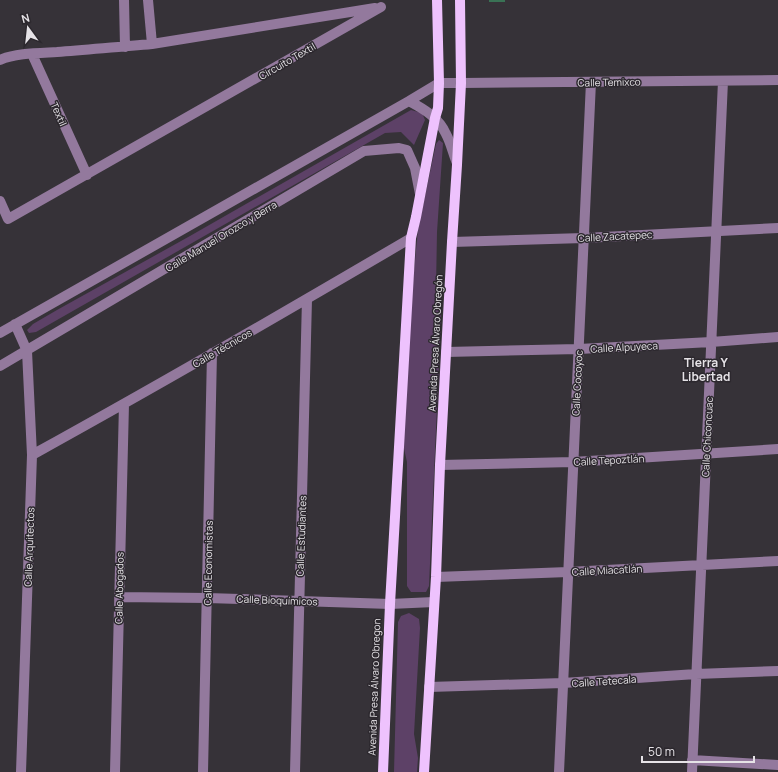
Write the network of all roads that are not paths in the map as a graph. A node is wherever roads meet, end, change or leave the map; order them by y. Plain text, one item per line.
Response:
1 (124, 0) edge
2 (148, 0) edge
3 (437, 0) edge
4 (460, 0) edge
5 (152, 44) junction
6 (125, 47) junction
7 (32, 54) junction
8 (0, 60) edge
9 (723, 80) junction
10 (778, 80) edge
11 (591, 82) junction
12 (439, 83) junction
13 (461, 83) junction
14 (409, 101) junction
15 (435, 118) junction
16 (457, 165) junction
17 (87, 175) junction
18 (420, 194) junction
19 (0, 202) edge
20 (778, 228) edge
21 (716, 231) junction
22 (411, 238) junction
23 (584, 238) junction
24 (452, 242) junction
25 (307, 299) junction
26 (15, 324) junction
27 (0, 332) edge
28 (778, 337) edge
29 (711, 342) junction
30 (579, 349) junction
31 (27, 350) junction
32 (446, 352) junction
33 (212, 353) junction
34 (0, 366) edge
35 (124, 404) junction
36 (778, 449) edge
37 (706, 454) junction
38 (32, 455) junction
39 (573, 462) junction
40 (440, 465) junction
41 (778, 561) edge
42 (701, 565) junction
43 (568, 572) junction
44 (436, 577) junction
45 (119, 597) junction
46 (207, 598) junction
47 (299, 600) junction
48 (434, 602) junction
49 (390, 604) junction
50 (778, 671) edge
51 (696, 674) junction
52 (563, 683) junction
53 (429, 687) junction
54 (692, 760) junction
55 (778, 765) edge
56 (21, 772) edge
57 (115, 772) edge
58 (203, 772) edge
59 (295, 772) edge
60 (383, 772) edge
61 (424, 772) edge
62 (559, 772) edge
63 (692, 772) edge

1 - 6 street
2 - 5 street
3 - 12 main road
4 - 13 main road, Avenida Presa Álvaro Obregón
5 - 6 street, Circuito Textil
5 - 17 street, Circuito Textil
6 - 7 street, Circuito Textil
7 - 8 street, Circuito Textil
7 - 17 street, Textil
9 - 10 street, Calle Temixco
9 - 11 street, Calle Temixco
9 - 21 street, Calle Chiconcuac
11 - 13 street, Calle Temixco
11 - 23 street, Calle Cocoyoc
12 - 13 street, Calle Temixco
12 - 14 street
12 - 15 main road
13 - 16 main road, Avenida Presa Álvaro Obregón
14 - 15 street
14 - 26 street
15 - 16 street
15 - 18 main road
16 - 24 main road, Avenida Presa Álvaro Obregón
17 - 19 street, Circuito Textil
18 - 22 main road
18 - 31 street, Calle Manuel Orozco y Berra
20 - 21 street, Calle Zacatepec
21 - 23 street, Calle Zacatepec
21 - 29 street, Calle Chiconcuac
22 - 25 street, Calle Técnicos
22 - 49 main road
23 - 24 street, Calle Zacatepec
23 - 30 street, Calle Cocoyoc
24 - 32 main road, Avenida Presa Álvaro Obregón
25 - 33 street, Calle Técnicos
25 - 47 street, Calle Estudiantes
26 - 27 street
26 - 31 street, Calle Arquitectos
28 - 29 street, Calle Alpuyeca
29 - 30 street, Calle Alpuyeca
29 - 37 street, Calle Chiconcuac
30 - 32 street, Calle Alpuyeca
30 - 39 street, Calle Cocoyoc
31 - 34 street, Calle Manuel Orozco y Berra
31 - 38 street, Calle Arquitectos
32 - 40 main road, Avenida Presa Álvaro Obregón
33 - 35 street, Calle Técnicos
33 - 46 street, Calle Economistas
35 - 38 street, Calle Técnicos
35 - 45 street, Calle Abogados
36 - 37 street, Calle Tepoztlán
37 - 39 street, Calle Tepoztlán
37 - 42 street, Calle Chiconcuac
38 - 56 street, Calle Arquitectos
39 - 40 street, Calle Tepoztlán
39 - 43 street, Calle Cocoyoc
40 - 44 main road, Avenida Presa Álvaro Obregón
41 - 42 street, Calle Miacatlán
42 - 43 street, Calle Miacatlán
42 - 51 street, Calle Chiconcuac
43 - 44 street, Calle Miacatlán
43 - 52 street, Calle Cocoyoc
44 - 48 main road, Avenida Presa Álvaro Obregón
45 - 46 street, Calle Bioquímicos
45 - 57 street, Calle Abogados
46 - 47 street, Calle Bioquímicos
46 - 58 street, Calle Economistas
47 - 49 street, Calle Bioquímicos
47 - 59 street, Calle Estudiantes
48 - 49 street, Calle Bioquímicos
48 - 53 main road, Avenida Presa Álvaro Obregón
49 - 60 main road, Avenida Presa Álvaro Obregon
50 - 51 street, Calle Tetecala
51 - 52 street, Calle Tetecala
51 - 54 street, Calle Chiconcuac
52 - 53 street, Calle Tetecala
52 - 62 street, Calle Cocoyoc
53 - 61 main road, Avenida Presa Álvaro Obregón
54 - 55 street
54 - 63 street, Calle Chiconcuac

